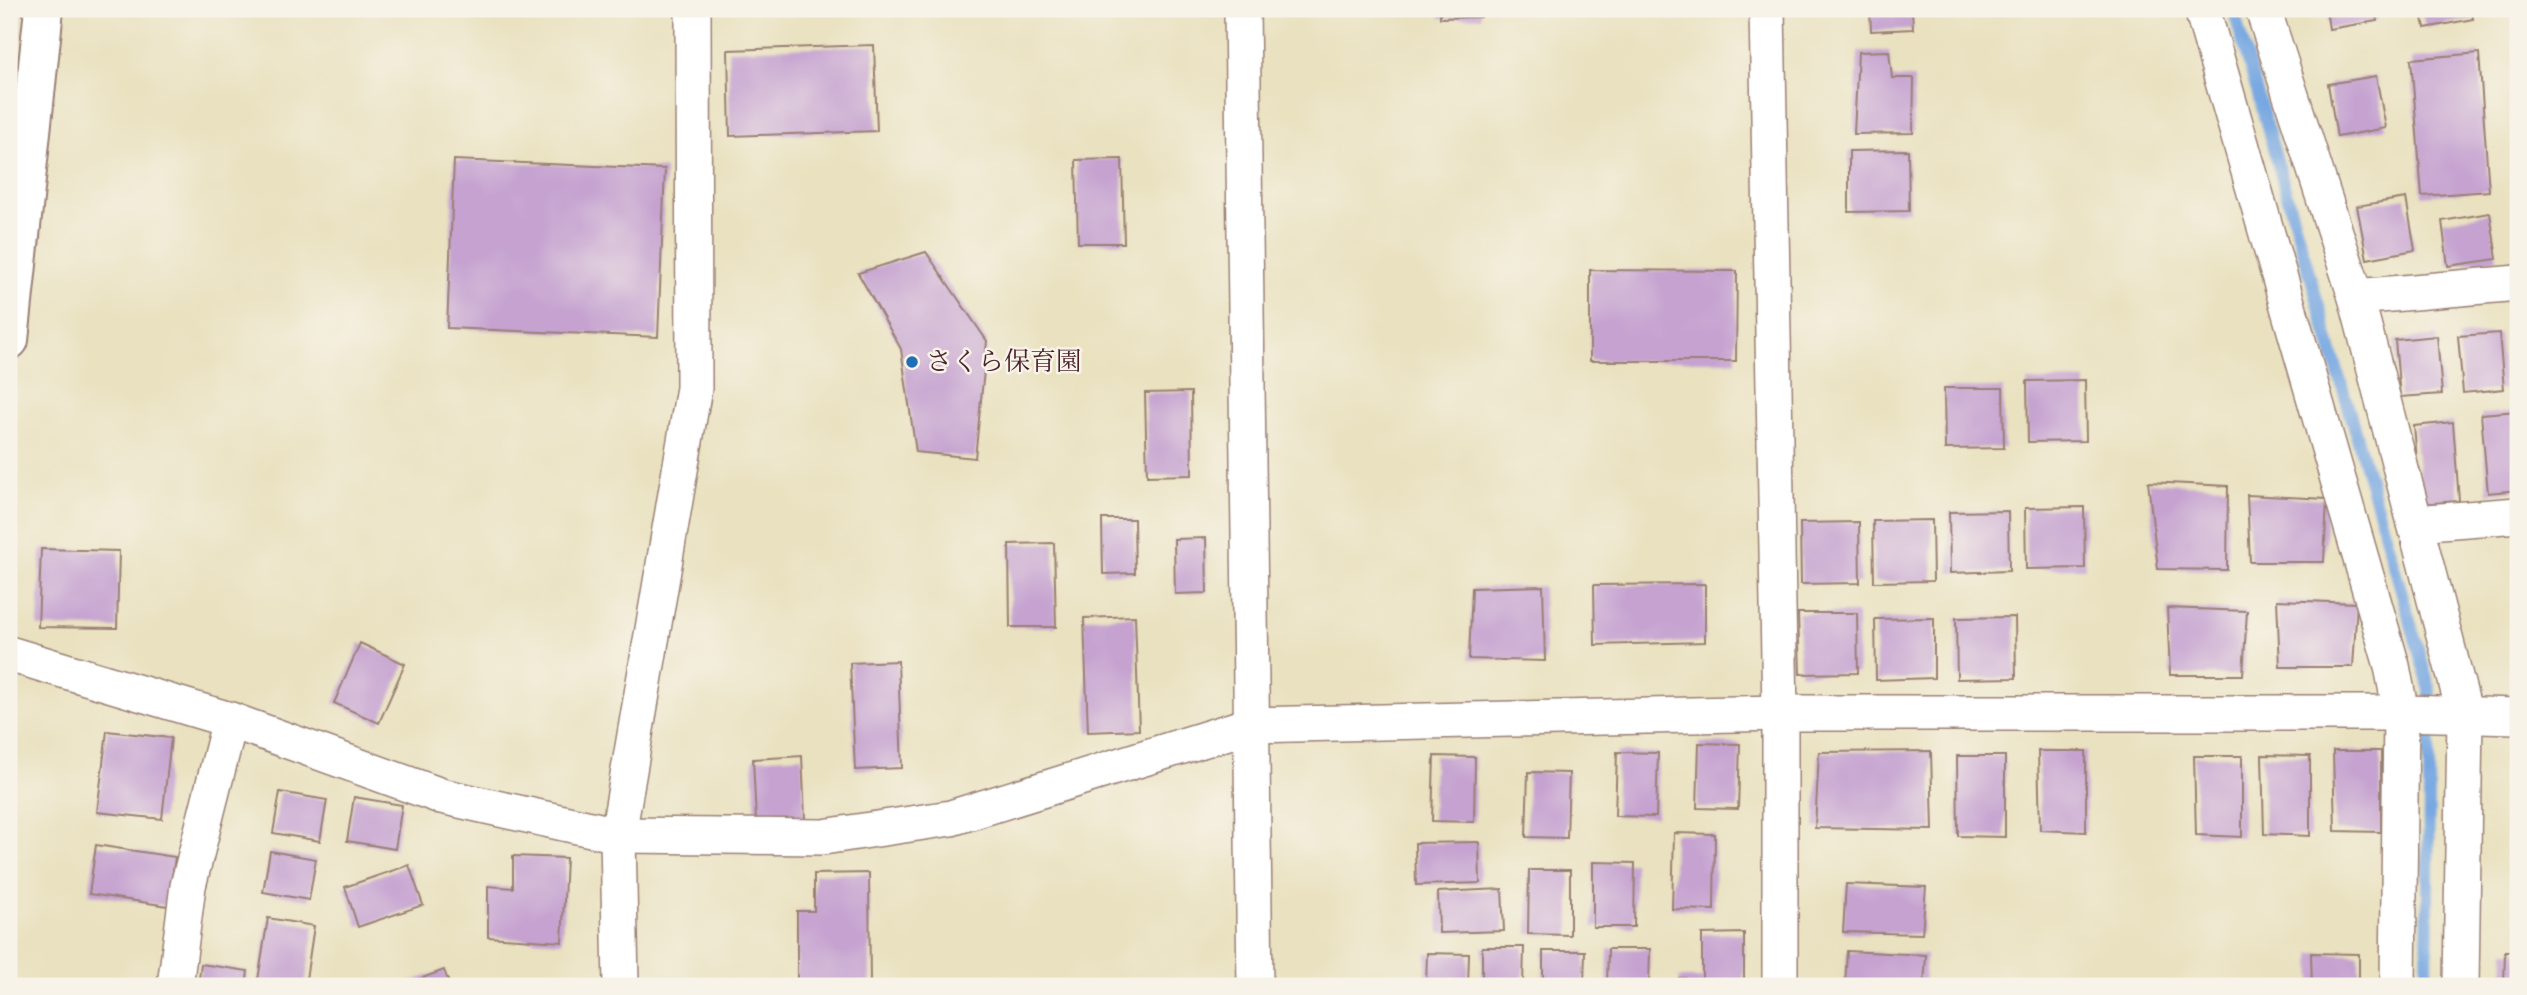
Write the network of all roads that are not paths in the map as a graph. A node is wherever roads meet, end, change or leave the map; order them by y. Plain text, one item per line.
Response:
1 (44, 9) edge
2 (693, 9) edge
3 (1242, 9) edge
4 (1767, 9) edge
5 (2202, 9) edge
6 (2263, 9) edge
7 (2518, 283) edge
8 (2356, 297) junction
9 (9, 340) edge
10 (2518, 515) edge
11 (2415, 523) junction
12 (9, 654) edge
13 (1780, 713) junction
14 (2401, 713) junction
15 (2466, 715) junction
16 (2518, 716) edge
17 (230, 720) junction
18 (1250, 725) junction
19 (618, 835) junction
20 (175, 986) edge
21 (621, 986) edge
22 (1255, 986) edge
23 (1780, 986) edge
24 (2398, 986) edge
25 (2461, 986) edge

1 - 9 street
2 - 19 street
3 - 18 street
4 - 13 street
5 - 14 street
6 - 8 street
7 - 8 street
8 - 11 street
10 - 11 street
11 - 15 street
12 - 17 street
13 - 14 street
13 - 18 street
13 - 23 street
14 - 15 street
14 - 24 street
15 - 16 street
15 - 25 street
17 - 19 street
17 - 20 street
18 - 19 street
18 - 22 street
19 - 21 street

